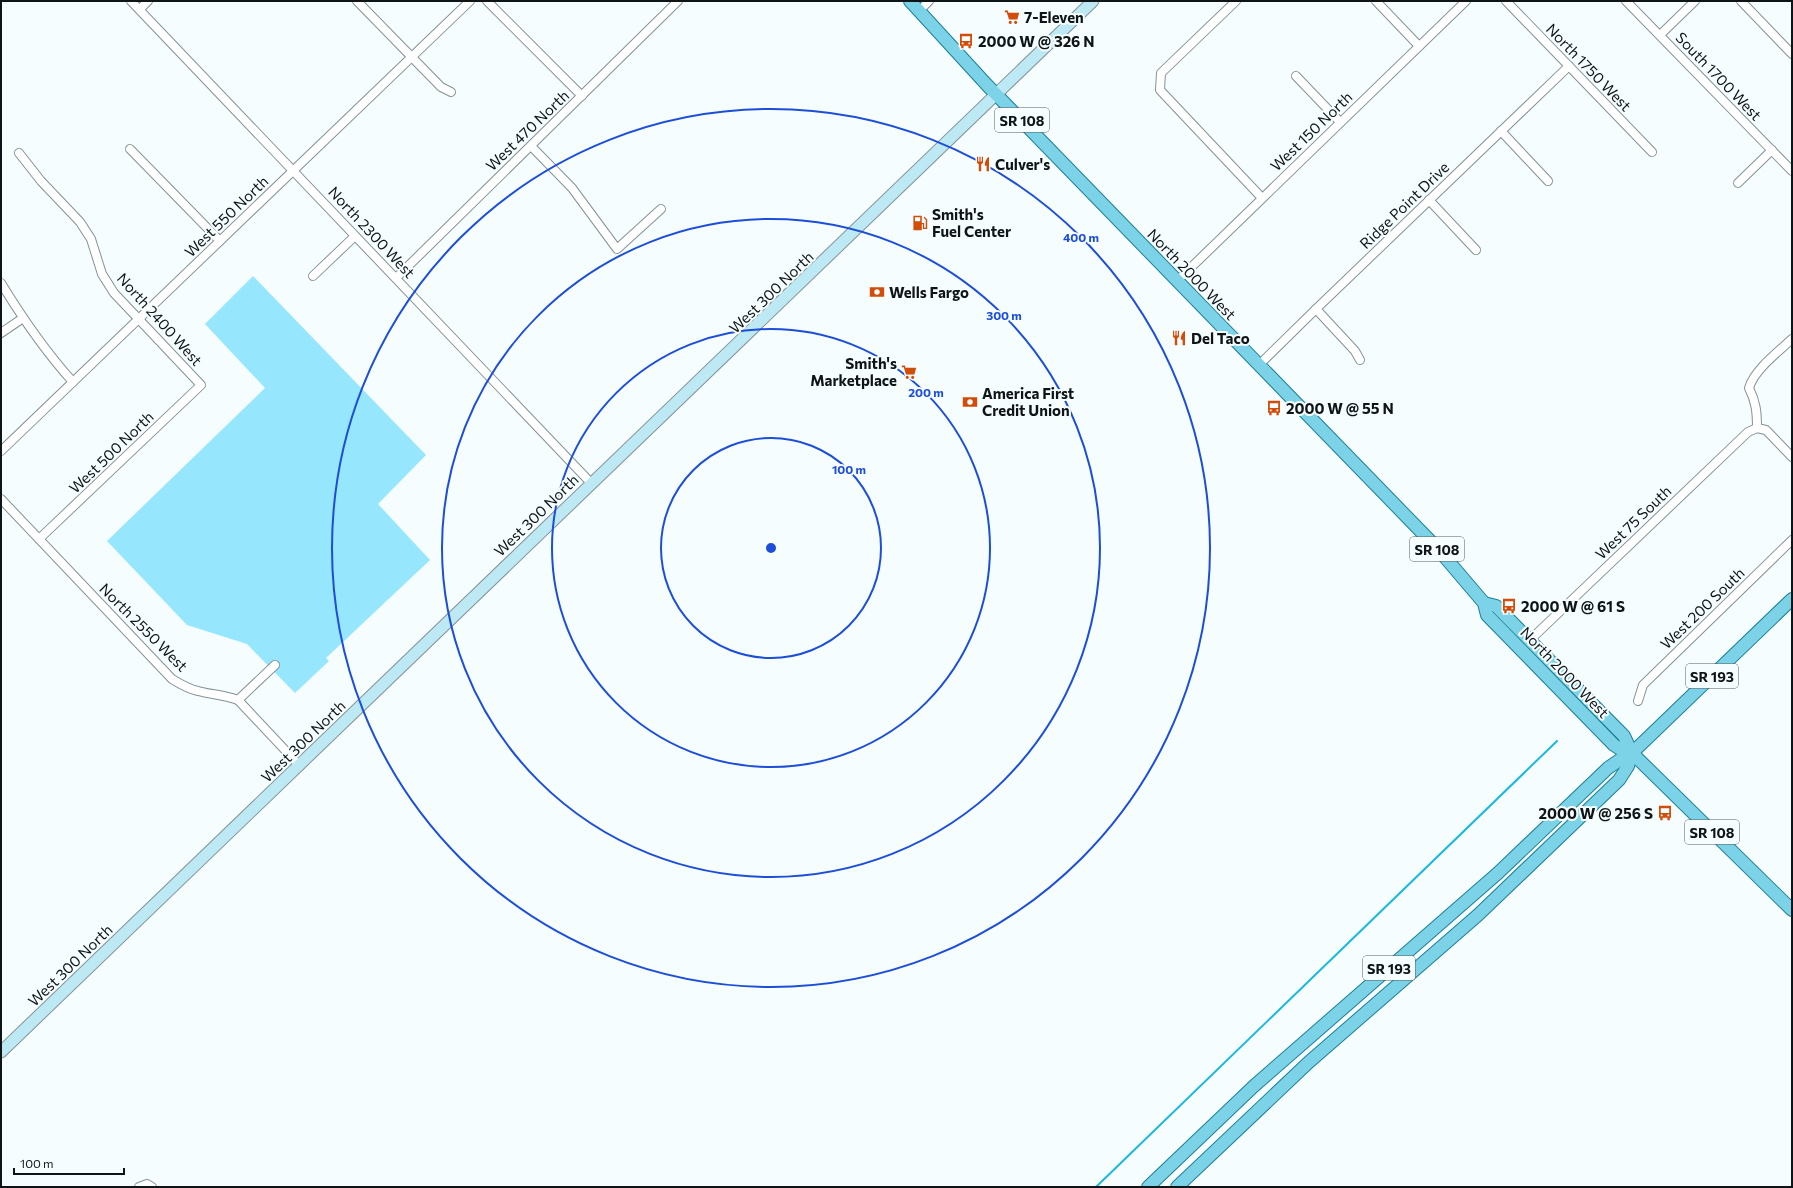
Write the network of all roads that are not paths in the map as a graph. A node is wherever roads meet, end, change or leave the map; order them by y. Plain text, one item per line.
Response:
1 (132, 1) edge
2 (148, 1) edge
3 (357, 1) edge
4 (470, 1) edge
5 (487, 1) edge
6 (678, 1) edge
7 (910, 1) edge
8 (929, 1) edge
9 (1093, 1) edge
10 (1236, 1) edge
11 (1376, 1) edge
12 (1466, 1) edge
13 (1506, 1) edge
14 (1626, 1) edge
15 (1695, 1) edge
16 (1741, 1) edge
17 (140, 10) junction
18 (919, 11) junction
19 (1660, 35) junction
20 (1419, 46) junction
21 (1792, 54) edge
22 (411, 57) junction
23 (1569, 66) junction
24 (1296, 76) dead end
25 (451, 92) dead end
26 (997, 94) junction
27 (582, 96) junction
28 (1340, 122) junction
29 (1501, 131) junction
30 (531, 146) junction
31 (130, 149) dead end
32 (1772, 150) junction
33 (1652, 152) dead end
34 (19, 153) dead end
35 (294, 170) junction
36 (1792, 171) edge
37 (1548, 181) dead end
38 (1738, 183) dead end
39 (1262, 198) junction
40 (1429, 200) junction
41 (661, 209) dead end
42 (355, 236) junction
43 (220, 242) junction
44 (1476, 250) dead end
45 (313, 276) dead end
46 (396, 278) junction
47 (1177, 281) junction
48 (1, 283) edge
49 (1316, 309) junction
50 (23, 318) junction
51 (139, 320) junction
52 (1, 333) edge
53 (1792, 339) edge
54 (1360, 360) dead end
55 (1259, 365) junction
56 (73, 382) junction
57 (201, 385) joint
58 (1757, 428) junction
59 (1, 451) edge
60 (1792, 457) edge
61 (591, 483) junction
62 (1, 499) edge
63 (39, 539) junction
64 (1792, 540) edge
65 (1792, 599) edge
66 (1484, 603) junction
67 (1530, 640) junction
68 (275, 665) dead end
69 (238, 700) junction
70 (1638, 701) dead end
71 (1632, 753) junction
72 (300, 766) junction
73 (1792, 910) edge
74 (1, 1052) edge
75 (1148, 1187) edge
76 (1177, 1187) edge

1 - 17 street, North 2300 West
2 - 17 street
3 - 22 street
4 - 22 street, West 550 North
5 - 27 street
6 - 27 street, West 470 North
7 - 18 main road, North 2000 West / SR 108
8 - 18 street
9 - 26 main road, West 300 North
10 - 39 street
11 - 20 street
12 - 20 street, West 150 North
13 - 23 street, North 1750 West
14 - 19 street, South 1700 West
15 - 19 street
16 - 21 street
17 - 35 street, North 2300 West
18 - 26 main road, North 2000 West / SR 108
19 - 32 street, South 1700 West
20 - 28 street, West 150 North
22 - 25 street
22 - 35 street, West 550 North
23 - 29 street, Ridge Point Drive
23 - 33 street, North 1750 West
24 - 28 street
26 - 47 main road, North 2000 West / SR 108
26 - 61 main road, West 300 North
27 - 30 street, West 470 North
28 - 39 street, West 150 North
29 - 37 street
29 - 40 street, Ridge Point Drive
30 - 41 street
30 - 46 street, West 470 North
31 - 43 street
32 - 36 street, South 1700 West
32 - 38 street
34 - 51 street, North 2400 West
35 - 42 street, North 2300 West
35 - 43 street, West 550 North
39 - 47 street, West 150 North
40 - 44 street
40 - 49 street, Ridge Point Drive
42 - 45 street
42 - 46 street, North 2300 West
43 - 51 street, West 550 North
46 - 61 street, North 2300 West
47 - 55 main road, North 2000 West / SR 108
48 - 50 street
49 - 54 street
49 - 55 street, Ridge Point Drive
50 - 52 street
50 - 56 street
51 - 56 street, West 550 North
51 - 57 street, North 2400 West
53 - 58 street
55 - 66 main road, North 2000 West / SR 108
56 - 59 street, West 550 North
57 - 63 street, West 500 North
58 - 60 street
58 - 67 street, West 75 South
61 - 72 main road, West 300 North
62 - 63 street, North 2550 West
63 - 69 street, North 2550 West
64 - 70 street, West 200 South
65 - 71 main road, SR 193
66 - 67 main road, North 2000 West / SR 108
66 - 71 main road, North 2000 West / SR 108
67 - 71 main road, North 2000 West / SR 108
68 - 69 street
69 - 72 street
71 - 73 main road, North 2000 West / SR 108
71 - 75 main road, SR 193
71 - 76 main road, SR 193
72 - 74 main road, West 300 North

